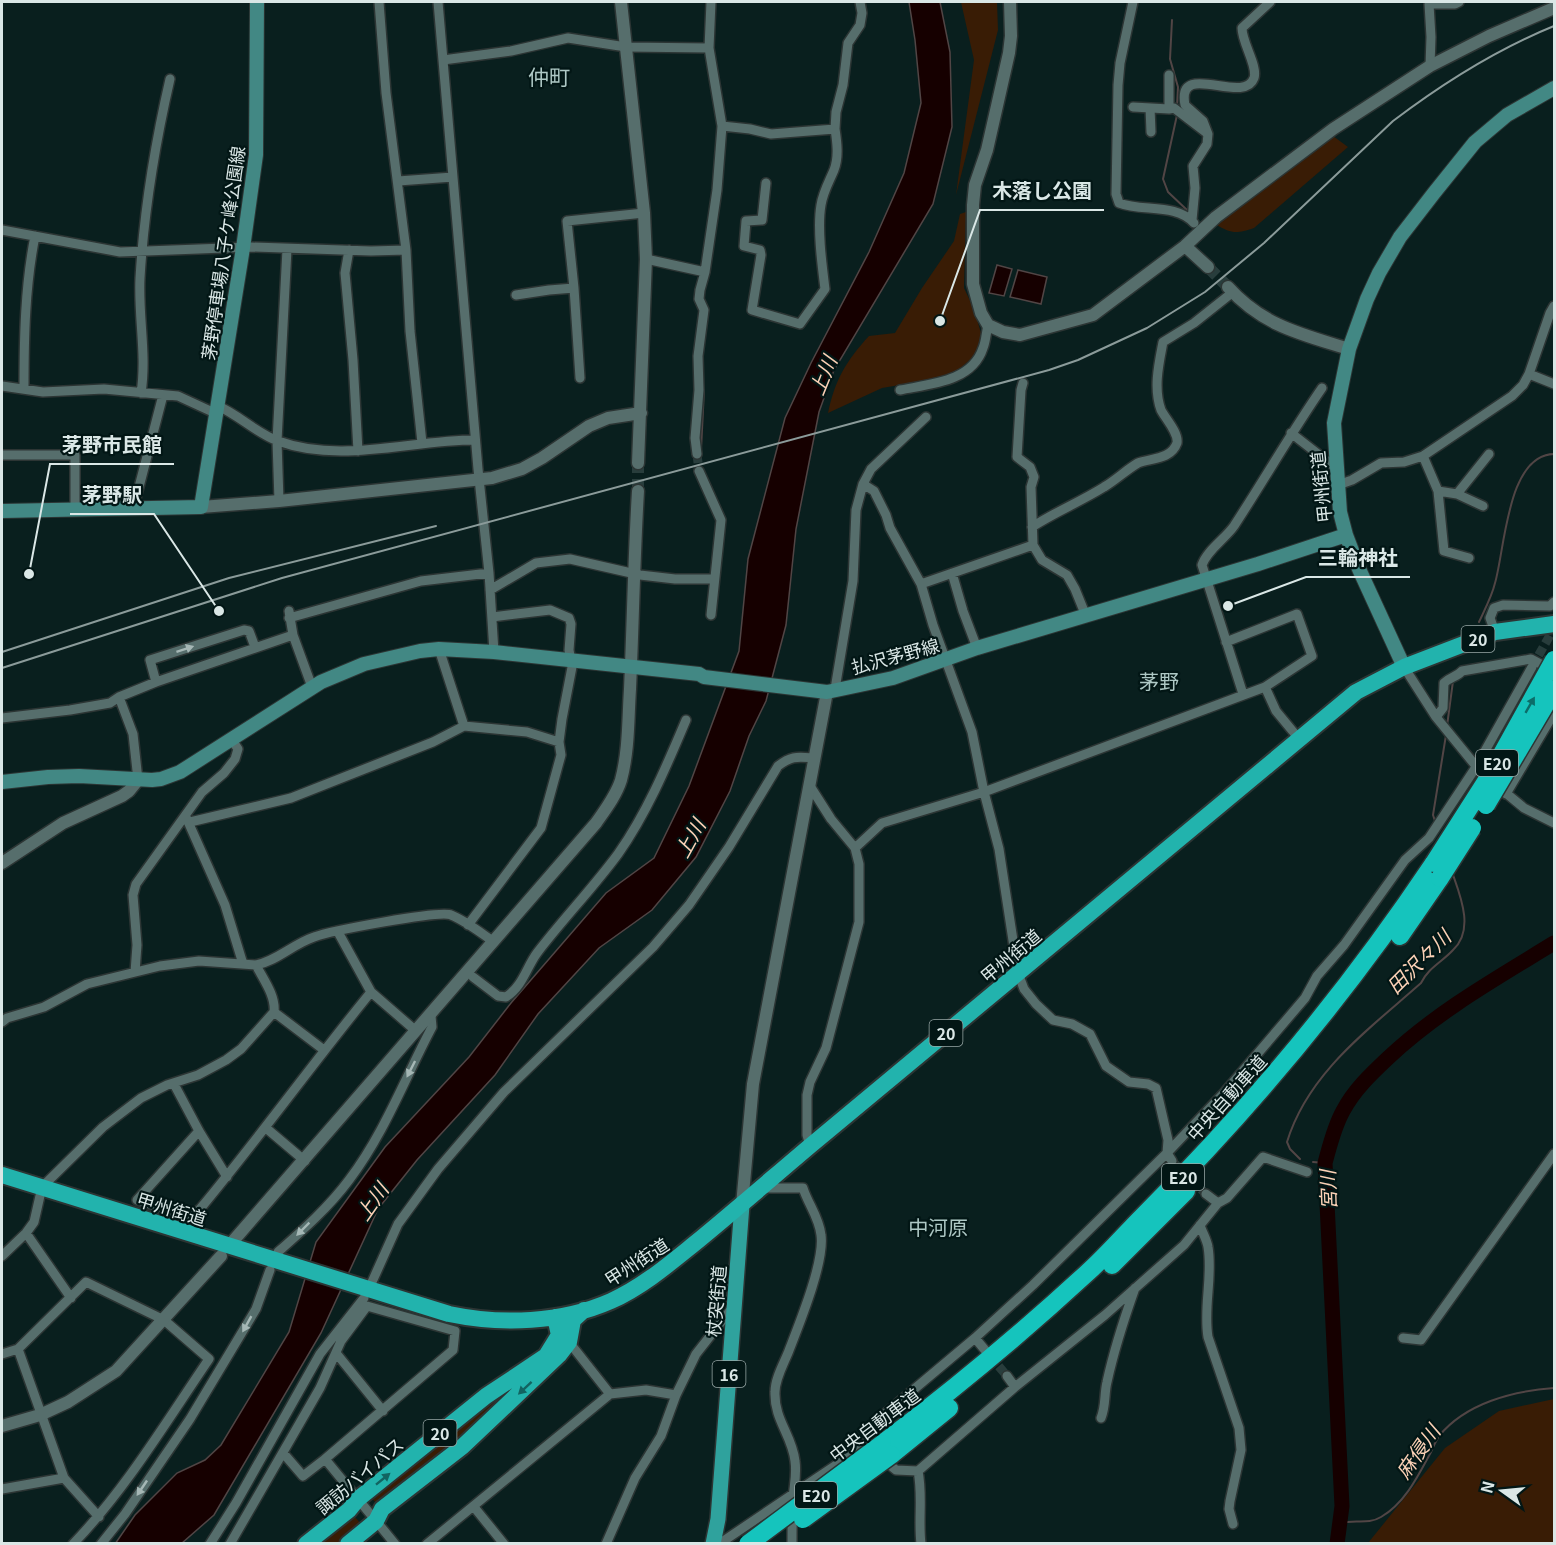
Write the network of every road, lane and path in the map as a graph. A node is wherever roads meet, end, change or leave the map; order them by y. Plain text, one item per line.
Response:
1 (257, 2) edge
2 (379, 2) edge
3 (438, 2) edge
4 (621, 2) edge
5 (711, 2) edge
6 (860, 2) edge
7 (1010, 2) edge
8 (1133, 2) edge
9 (1270, 2) edge
10 (1459, 2) edge
11 (1554, 8) edge
12 (626, 47) junction
13 (709, 48) junction
14 (443, 60) junction
15 (1430, 66) junction
16 (1169, 75) dead end
17 (170, 79) dead end
18 (1554, 88) edge
19 (1133, 106) dead end
20 (1150, 108) junction
21 (1169, 109) junction
22 (722, 126) junction
23 (835, 129) junction
24 (1151, 132) dead end
25 (1208, 134) junction
26 (453, 177) junction
27 (398, 181) junction
28 (766, 183) dead end
29 (644, 213) junction
30 (1192, 220) junction
31 (2, 230) edge
32 (1198, 233) junction
33 (35, 236) junction
34 (1185, 246) junction
35 (243, 248) junction
36 (287, 249) junction
37 (349, 250) junction
38 (406, 250) junction
39 (142, 251) junction
40 (646, 259) junction
41 (1208, 267) tunnel mouth
42 (705, 272) junction
43 (574, 288) junction
44 (1231, 290) joint
45 (516, 295) dead end
46 (1554, 306) edge
47 (988, 325) junction
48 (1349, 349) junction
49 (1529, 374) junction
50 (580, 378) dead end
51 (1023, 383) dead end
52 (1554, 384) edge
53 (2, 386) edge
54 (24, 388) junction
55 (1322, 388) dead end
56 (900, 390) dead end
57 (141, 393) junction
58 (163, 395) junction
59 (217, 410) junction
60 (641, 413) junction
61 (926, 417) dead end
62 (1292, 432) junction
63 (475, 440) junction
64 (277, 441) junction
65 (422, 443) junction
66 (358, 451) junction
67 (697, 454) tunnel mouth
68 (1490, 454) dead end
69 (2, 455) edge
70 (1423, 456) junction
71 (638, 463) tunnel mouth
72 (1336, 468) junction
73 (699, 471) tunnel mouth
74 (479, 480) junction
75 (862, 484) junction
76 (1338, 485) junction
77 (638, 491) tunnel mouth
78 (1438, 491) junction
79 (1457, 494) junction
80 (279, 501) junction
81 (1483, 506) dead end
82 (201, 507) junction
83 (75, 508) junction
84 (134, 510) junction
85 (2, 511) edge
86 (1032, 527) junction
87 (1346, 536) junction
88 (1033, 545) junction
89 (1469, 558) dead end
90 (489, 573) junction
91 (952, 573) junction
92 (633, 574) junction
93 (714, 579) junction
94 (1206, 580) junction
95 (921, 584) junction
96 (490, 590) junction
97 (1554, 602) edge
98 (711, 615) dead end
99 (1086, 616) junction
100 (492, 617) junction
101 (1554, 624) edge
102 (1495, 632) junction
103 (293, 635) junction
104 (1226, 642) junction
105 (255, 647) junction
106 (976, 648) junction
107 (439, 649) junction
108 (494, 652) junction
109 (570, 660) junction
110 (945, 660) junction
111 (1554, 660) edge
112 (631, 666) junction
113 (1404, 667) junction
114 (1532, 667) tunnel mouth
115 (1554, 672) edge
116 (156, 682) junction
117 (312, 687) junction
118 (1265, 687) junction
119 (831, 690) junction
120 (1554, 690) edge
121 (1242, 694) junction
122 (119, 697) junction
123 (1554, 713) edge
124 (1436, 717) junction
125 (2, 718) edge
126 (686, 720) dead end
127 (464, 726) junction
128 (232, 740) junction
129 (1300, 740) junction
130 (559, 742) junction
131 (815, 758) junction
132 (1476, 767) junction
133 (138, 780) junction
134 (2, 782) edge
135 (810, 786) junction
136 (984, 792) junction
137 (1506, 794) junction
138 (187, 819) junction
139 (1554, 823) edge
140 (855, 848) junction
141 (2, 863) edge
142 (1437, 871) junction
143 (468, 925) junction
144 (338, 932) junction
145 (494, 942) junction
146 (243, 964) junction
147 (256, 965) junction
148 (135, 972) junction
149 (1018, 973) junction
150 (473, 977) dead end
151 (371, 992) junction
152 (274, 1012) junction
153 (430, 1016) junction
154 (2, 1022) edge
155 (416, 1031) junction
156 (324, 1050) junction
157 (174, 1084) junction
158 (266, 1128) junction
159 (199, 1131) junction
160 (810, 1146) junction
161 (1554, 1154) edge
162 (1170, 1157) junction
163 (305, 1161) junction
164 (1307, 1172) dead end
165 (2, 1175) edge
166 (227, 1177) junction
167 (42, 1187) junction
168 (761, 1188) junction
169 (1206, 1194) tunnel mouth
170 (1218, 1203) junction
171 (742, 1205) junction
172 (1200, 1225) junction
173 (26, 1233) junction
174 (234, 1240) dead end
175 (278, 1252) dead end
176 (2, 1256) edge
177 (221, 1256) dead end
178 (270, 1270) dead end
179 (1135, 1288) junction
180 (367, 1289) junction
181 (71, 1298) junction
182 (735, 1306) junction
183 (584, 1310) junction
184 (555, 1317) junction
185 (164, 1320) junction
186 (975, 1338) junction
187 (1403, 1338) dead end
188 (569, 1342) junction
189 (18, 1349) junction
190 (985, 1350) tunnel mouth
191 (336, 1353) junction
192 (2, 1354) edge
193 (1007, 1376) tunnel mouth
194 (1015, 1387) junction
195 (610, 1394) junction
196 (676, 1395) junction
197 (382, 1411) junction
198 (40, 1415) junction
199 (1101, 1418) dead end
200 (2, 1426) edge
201 (880, 1448) junction
202 (284, 1454) junction
203 (325, 1459) junction
204 (918, 1471) junction
205 (64, 1478) junction
206 (2, 1490) edge
207 (793, 1495) junction
208 (358, 1499) junction
209 (474, 1507) junction
210 (99, 1517) junction
211 (376, 1521) junction
212 (1233, 1524) dead end
213 (429, 1543) edge
214 (74, 1544) edge
215 (101, 1544) edge
216 (210, 1544) edge
217 (230, 1544) edge
218 (306, 1544) edge
219 (348, 1544) edge
220 (394, 1544) edge
221 (504, 1544) edge
222 (606, 1544) edge
223 (713, 1544) edge
224 (719, 1544) edge
225 (748, 1544) edge
226 (769, 1544) edge
227 (792, 1544) edge
228 (921, 1544) edge

1 - 35 main road, 茅野停車場八子ケ峰公園線
2 - 27 street
3 - 14 street
4 - 12 street
5 - 13 street
6 - 23 street
7 - 47 street
8 - 30 street
9 - 25 street
10 - 15 street
11 - 15 street
12 - 13 street
12 - 14 street
12 - 29 street
13 - 22 street
14 - 26 street
15 - 32 street
16 - 21 street
17 - 39 street
18 - 48 main road, 甲州街道
19 - 20 street
20 - 21 street
20 - 24 street
21 - 25 street
22 - 23 street
22 - 42 street
23 - 28 street
25 - 30 street
26 - 27 street
26 - 63 street
27 - 38 street
29 - 40 street
29 - 43 street
30 - 32 street
31 - 33 street
32 - 34 street
33 - 39 street
33 - 54 street
34 - 41 street
34 - 47 street
35 - 36 street
35 - 39 street
35 - 59 main road, 茅野停車場八子ケ峰公園線
36 - 37 street
36 - 64 street
37 - 38 street
37 - 66 street
38 - 65 street
39 - 57 street
40 - 42 street
40 - 60 street
42 - 67 street
43 - 45 street
43 - 50 street
44 - 48 street
44 - 86 street
46 - 49 street
47 - 56 street
48 - 72 main road, 甲州街道
49 - 52 street
49 - 70 street
51 - 86 street
53 - 54 street
54 - 57 street
55 - 62 street
57 - 58 street
58 - 59 street
58 - 84 street
59 - 64 street
59 - 82 main road, 茅野停車場八子ケ峰公園線
60 - 71 street
60 - 74 street
61 - 75 street
62 - 72 street
62 - 94 street
63 - 65 street
63 - 74 street
64 - 66 street
64 - 80 street
65 - 66 street
68 - 79 street
69 - 83 street
70 - 76 street
70 - 78 street
72 - 76 main road, 甲州街道
73 - 93 street
74 - 80 street
74 - 90 street
75 - 95 street
75 - 119 street
76 - 87 main road, 甲州街道
77 - 92 street
78 - 79 street
78 - 89 street
79 - 81 street
80 - 82 street
82 - 84 main road
83 - 84 main road
83 - 85 main road
86 - 88 street
87 - 94 main road, 払沢茅野線
87 - 113 main road, 甲州街道
88 - 91 street
88 - 99 street
90 - 96 street
90 - 103 street
91 - 95 street
91 - 106 street
92 - 93 street
92 - 96 street
92 - 112 street
93 - 98 street
94 - 99 main road, 払沢茅野線
94 - 104 street
95 - 110 street
96 - 100 street
97 - 102 street
99 - 106 main road, 払沢茅野線
100 - 108 street
100 - 109 street
101 - 102 highway, 20
102 - 113 highway, 20
103 - 105 street
103 - 117 street
104 - 118 street
104 - 121 street
105 - 116 street
116 -> 105 street
106 - 110 main road, 払沢茅野線
107 - 108 main road, 払沢茅野線
107 - 117 main road, 払沢茅野線
107 - 127 street
108 - 109 main road, 払沢茅野線
109 - 112 main road, 払沢茅野線
109 - 130 street
110 - 119 main road, 払沢茅野線
110 - 136 street
142 -> 111 highway, 中央自動車道 / E20, bridge
112 - 119 main road, 払沢茅野線
112 - 145 street
113 - 124 street
113 - 129 highway, 甲州街道 / 20
114 - 132 street
115 - 124 street
116 - 122 street
117 - 128 main road
118 - 121 street
118 - 129 street
119 - 131 street
120 - 142 highway, 中央自動車道 / E20, bridge
121 - 136 street
122 - 125 street
122 - 133 street
123 - 137 street
124 - 132 street
126 - 150 street
127 - 130 street
127 - 138 street
128 - 133 main road
128 - 138 street
129 - 149 highway, 甲州街道 / 20
130 - 143 street
131 - 135 street
131 - 180 street
132 - 137 street
132 - 162 street
133 - 134 main road
133 - 141 street
135 - 140 street
135 - 171 street
136 - 140 street
136 - 149 street
137 - 139 street
138 - 146 street
138 - 148 street
140 - 160 street
142 - 201 highway, 中央自動車道 / E20
143 - 144 street
143 - 145 street
144 - 147 street
144 - 151 street
145 - 153 street
146 - 147 street
146 - 148 street
147 - 152 street
148 - 154 street
149 - 160 highway, 甲州街道 / 20
149 - 162 street
151 - 155 street
151 - 156 street
152 - 156 street
152 - 157 street
153 - 155 street
153 -> 175 street
155 - 163 street
156 - 158 street
157 - 159 street
157 - 167 street
158 - 163 street
158 - 166 street
159 - 166 street
159 - 166 street
160 - 168 highway, 甲州街道 / 20
161 - 187 street
162 - 186 street
163 - 174 street
164 - 170 street
165 - 167 highway, 甲州街道 / 20
167 - 173 street
167 - 180 highway, 甲州街道 / 20
168 - 171 highway, 甲州街道 / 20
168 - 207 street
169 - 170 street
170 - 172 street
171 - 182 main road, 杖突街道 / 16
171 - 183 highway, 甲州街道 / 20
172 - 179 street
172 - 212 street
173 - 176 street
173 - 181 street
177 - 185 street
178 -> 215 street
179 - 194 street
179 - 199 street
180 - 184 highway, 甲州街道 / 20
180 - 216 street
181 - 185 street
181 - 189 street
182 - 196 street
182 - 223 main road, 杖突街道 / 16
183 - 184 highway, 甲州街道 / 20
183 - 188 highway, 20
208 -> 184 highway, 諏訪バイパス / 20
185 - 198 street
185 - 210 street
186 - 190 street
186 - 201 street
188 - 195 street
188 -> 211 highway, 20
189 - 192 street
189 - 198 street
191 - 197 street
191 - 197 street
191 - 202 street
193 - 194 street
194 - 204 street
195 - 196 street
195 - 209 street
196 - 222 street
197 - 203 street
198 - 200 street
198 - 205 street
201 - 204 street
201 - 207 street
201 - 225 highway, 中央自動車道 / E20, bridge
201 - 226 highway, 中央自動車道 / E20, bridge
202 - 203 street
202 - 217 street
203 - 208 street
204 - 228 street
205 - 206 street
205 - 210 street
207 - 224 street
207 - 227 street
208 - 211 street
208 - 218 highway, 諏訪バイパス / 20
209 - 213 street
209 - 221 street
210 - 214 street
211 - 219 highway, 20
211 - 220 street

